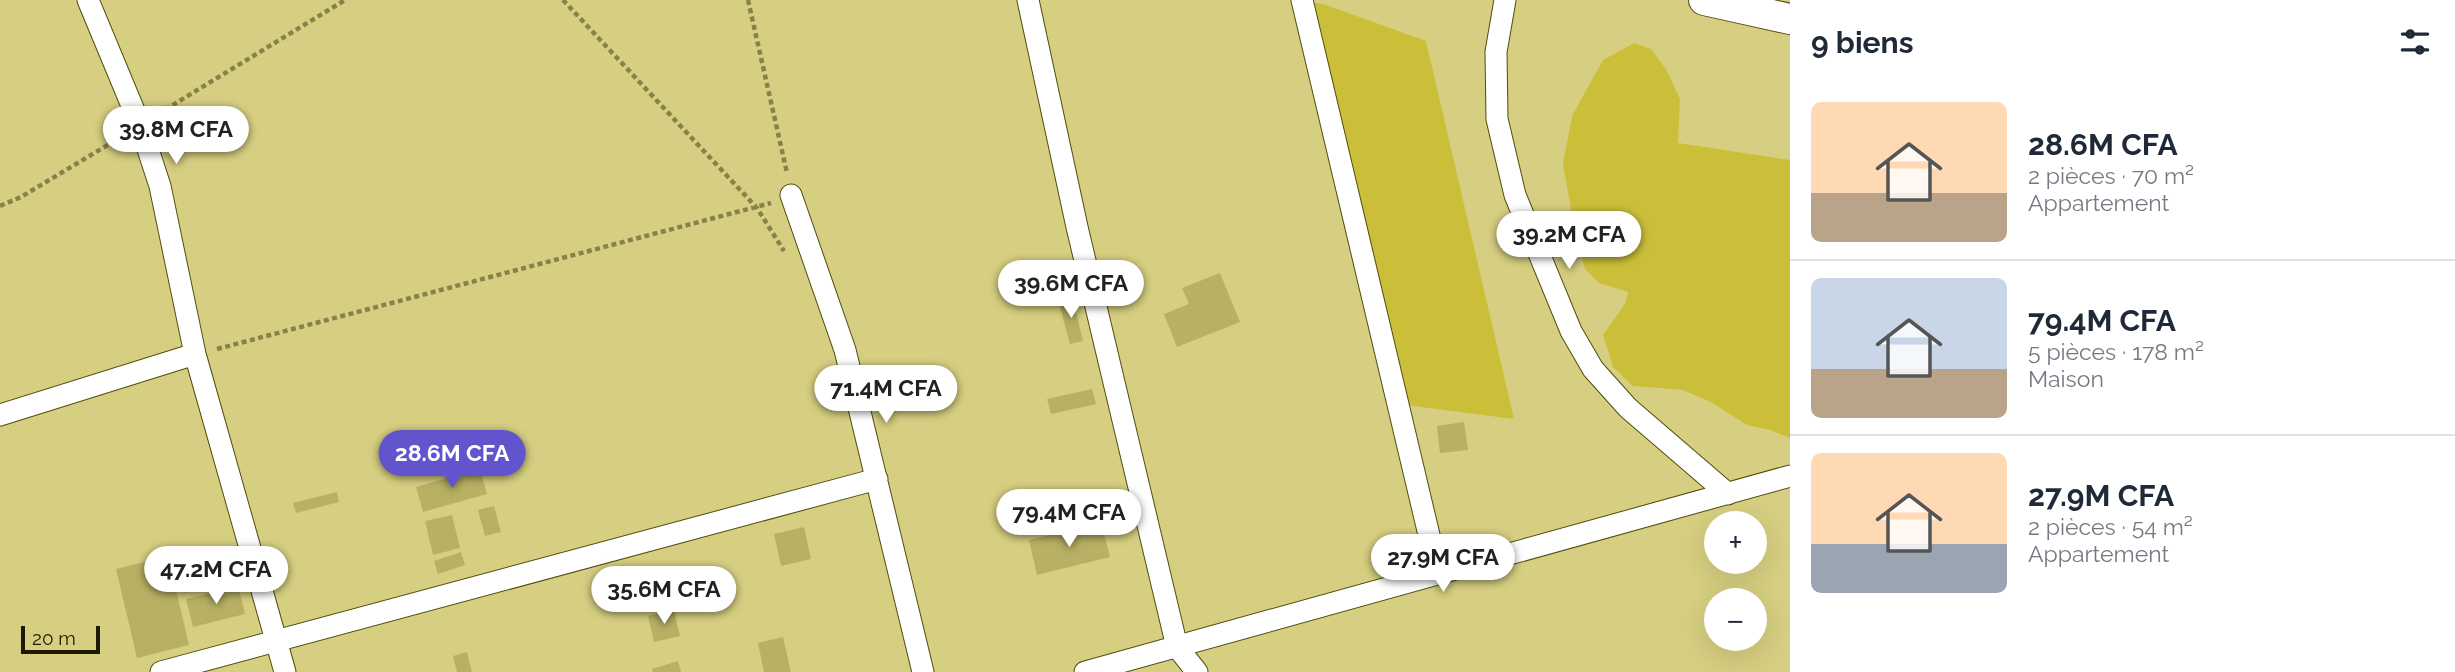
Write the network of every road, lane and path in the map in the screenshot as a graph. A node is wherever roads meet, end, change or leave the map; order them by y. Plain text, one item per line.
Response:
1 (88, 0) edge
2 (345, 0) edge
3 (563, 0) edge
4 (748, 0) edge
5 (1028, 0) edge
6 (1302, 0) edge
7 (1505, 0) edge
8 (1704, 0) edge
9 (1778, 11) edge
10 (140, 125) junction
11 (791, 195) junction
12 (0, 206) edge
13 (757, 208) junction
14 (786, 255) dead end
15 (195, 354) junction
16 (0, 415) edge
17 (1790, 476) edge
18 (877, 479) junction
19 (1728, 494) junction
20 (1438, 573) junction
21 (276, 641) junction
22 (1177, 647) junction
23 (161, 672) edge
24 (285, 672) edge
25 (923, 672) edge
26 (1085, 672) edge
27 (1197, 672) edge

1 - 10 street
2 - 10 path
3 - 13 path
4 - 11 path
5 - 22 street
6 - 20 street
7 - 19 street
8 - 9 street
10 - 12 path
10 - 15 street
11 - 13 path
11 - 18 street
13 - 14 path
13 - 15 path
15 - 16 street
15 - 21 street
17 - 19 street
18 - 21 street
18 - 25 street
19 - 20 street
20 - 22 street
21 - 23 street
21 - 24 street
22 - 26 street
22 - 27 street

